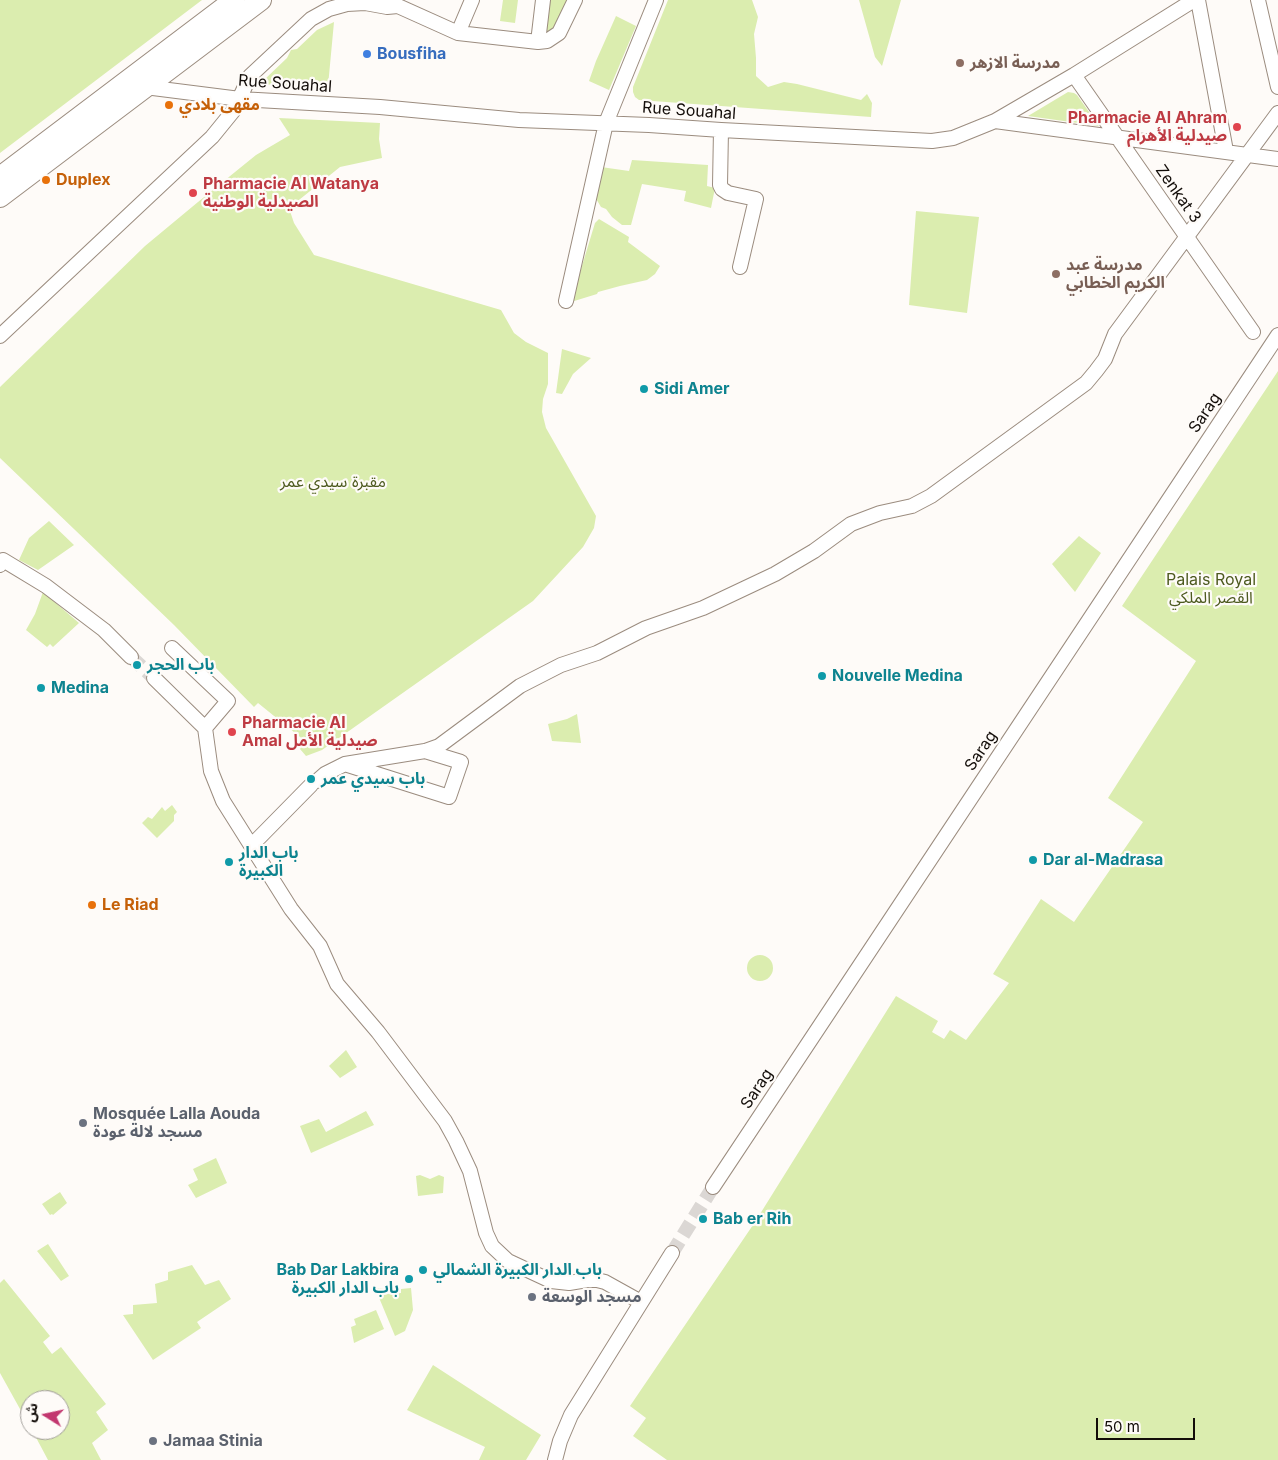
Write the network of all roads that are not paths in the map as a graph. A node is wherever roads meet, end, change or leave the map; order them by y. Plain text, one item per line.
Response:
1 (234, 0) edge
2 (261, 0) edge
3 (472, 0) edge
4 (543, 0) edge
5 (575, 0) edge
6 (656, 0) edge
7 (1194, 0) edge
8 (1198, 0) edge
9 (1258, 0) edge
10 (399, 3) edge
11 (458, 33) junction
12 (538, 42) junction
13 (1074, 75) junction
14 (145, 87) junction
15 (1278, 88) edge
16 (240, 99) junction
17 (1278, 113) edge
18 (995, 121) junction
19 (606, 123) junction
20 (721, 130) junction
21 (1117, 137) junction
22 (1226, 151) junction
23 (1248, 154) junction
24 (1278, 159) edge
25 (0, 177) edge
26 (0, 196) edge
27 (1186, 236) junction
28 (740, 267) dead end
29 (566, 301) dead end
30 (1253, 332) dead end
31 (1278, 334) edge
32 (0, 336) edge
33 (0, 565) edge
34 (172, 648) dead end
35 (132, 657) tunnel mouth
36 (154, 678) tunnel mouth
37 (205, 728) junction
38 (425, 751) junction
39 (345, 764) junction
40 (252, 845) junction
41 (713, 1187) tunnel mouth
42 (672, 1253) tunnel mouth
43 (641, 1302) junction
44 (555, 1460) edge

1 - 25 main road
2 - 14 main road
3 - 11 street
4 - 12 street
5 - 12 street
6 - 19 street
7 - 13 street, Rue Souahal
8 - 22 street
9 - 15 street
10 - 11 street
10 - 16 street
11 - 12 street
13 - 18 street, Rue Souahal
13 - 21 street, Zenkat 3
14 - 16 street, Rue Souahal
14 - 26 main road
16 - 19 street, Rue Souahal
16 - 32 street
17 - 23 street
18 - 20 street, Rue Souahal
18 - 21 street
19 - 20 street, Rue Souahal
19 - 29 street
20 - 28 street
21 - 22 street
21 - 27 street, Zenkat 3
22 - 23 street
23 - 24 street
23 - 27 street
27 - 30 street, Zenkat 3
27 - 38 street
31 - 41 street, Sarag
33 - 35 street
34 - 37 street
36 - 37 street
37 - 40 street
38 - 39 street
38 - 39 street
39 - 40 street
40 - 43 street
42 - 43 street
43 - 44 street

